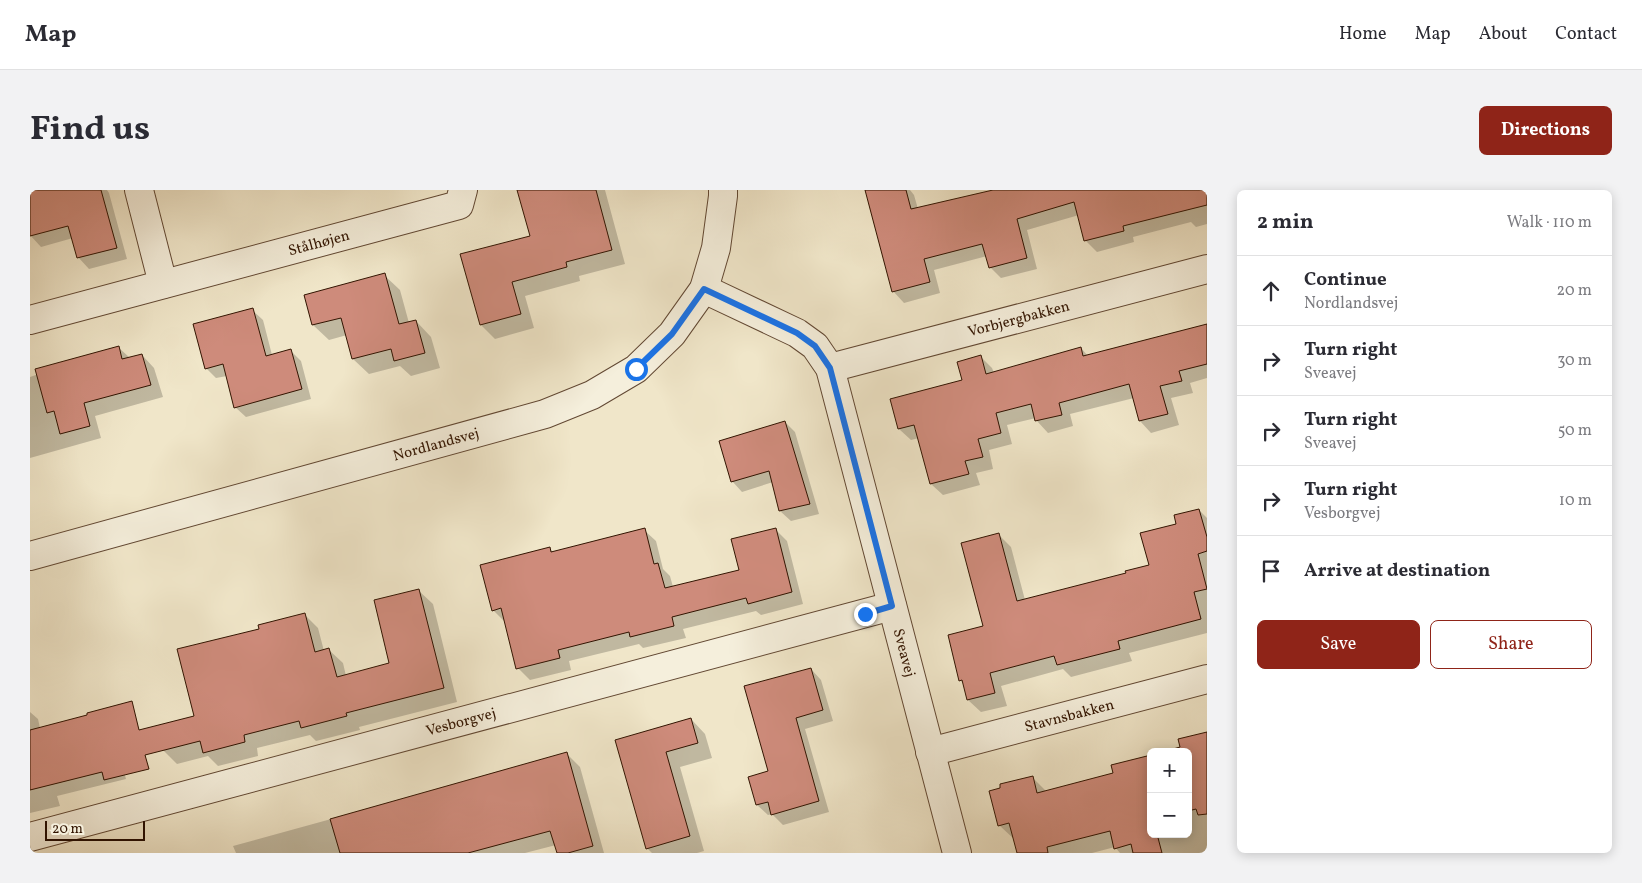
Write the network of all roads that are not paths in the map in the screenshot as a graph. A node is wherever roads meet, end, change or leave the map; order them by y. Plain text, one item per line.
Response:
1 (139, 190) edge
2 (464, 190) edge
3 (723, 190) edge
4 (1207, 269) edge
5 (163, 284) junction
6 (704, 289) junction
7 (30, 320) edge
8 (830, 368) junction
9 (30, 556) edge
10 (892, 606) junction
11 (1207, 678) edge
12 (930, 752) junction
13 (30, 836) edge
14 (957, 853) edge

1 - 5 street
2 - 5 street, Stålhøjen
3 - 6 street, Nordlandsvej
4 - 8 street, Vorbjergbakken
5 - 7 street, Stålhøjen
6 - 8 street, Sveavej
6 - 9 street, Nordlandsvej
8 - 10 street, Sveavej
10 - 12 street, Sveavej
10 - 13 street, Vesborgvej
11 - 12 street, Stavnsbakken
12 - 14 street, Sveavej

